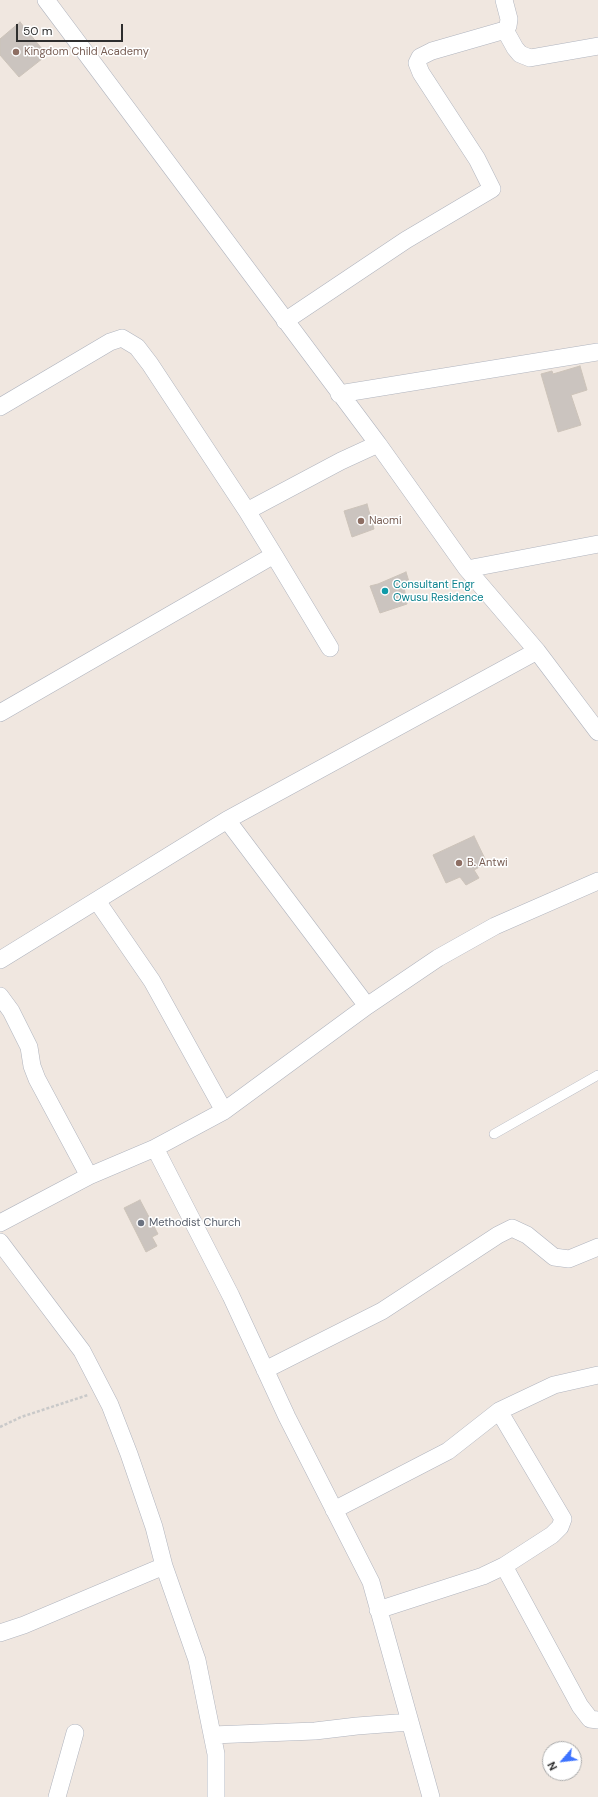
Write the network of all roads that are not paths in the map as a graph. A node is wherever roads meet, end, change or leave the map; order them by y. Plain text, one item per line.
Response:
1 (46, 0) edge
2 (504, 0) edge
3 (504, 30) junction
4 (598, 46) edge
5 (285, 321) junction
6 (598, 352) edge
7 (339, 394) junction
8 (0, 407) edge
9 (378, 444) junction
10 (247, 511) junction
11 (598, 544) edge
12 (274, 555) junction
13 (468, 569) junction
14 (330, 648) dead end
15 (537, 651) junction
16 (0, 714) edge
17 (598, 732) edge
18 (227, 820) junction
19 (598, 881) edge
20 (97, 901) junction
21 (0, 960) edge
22 (0, 996) edge
23 (367, 1006) junction
24 (598, 1075) edge
25 (224, 1111) junction
26 (494, 1134) dead end
27 (155, 1148) junction
28 (88, 1176) junction
29 (0, 1223) edge
30 (0, 1242) edge
31 (598, 1247) edge
32 (265, 1370) junction
33 (598, 1375) edge
34 (500, 1412) junction
35 (334, 1510) junction
36 (164, 1566) junction
37 (504, 1566) junction
38 (378, 1610) junction
39 (0, 1633) edge
40 (598, 1720) edge
41 (410, 1722) junction
42 (75, 1733) dead end
43 (212, 1735) junction
44 (57, 1797) edge
45 (216, 1797) edge
46 (431, 1797) edge

1 - 5 street
2 - 3 street
3 - 4 street
3 - 5 street
5 - 7 street
6 - 7 street
7 - 9 street
8 - 10 street
9 - 10 street
9 - 13 street
10 - 12 street
11 - 13 street
12 - 14 street
12 - 16 street
13 - 15 street
15 - 17 street
15 - 18 street
18 - 20 street
18 - 23 street
19 - 23 street
20 - 21 street
20 - 25 street
22 - 28 street
23 - 25 street
24 - 26 lane
25 - 27 street
27 - 28 street
27 - 32 street
28 - 29 street
30 - 36 street
31 - 32 street
32 - 35 street
33 - 34 street
34 - 35 street
34 - 37 street
35 - 38 street
36 - 39 street
36 - 43 street
37 - 38 street
37 - 40 street
38 - 41 street
41 - 43 street
41 - 46 street
42 - 44 street
43 - 45 street

